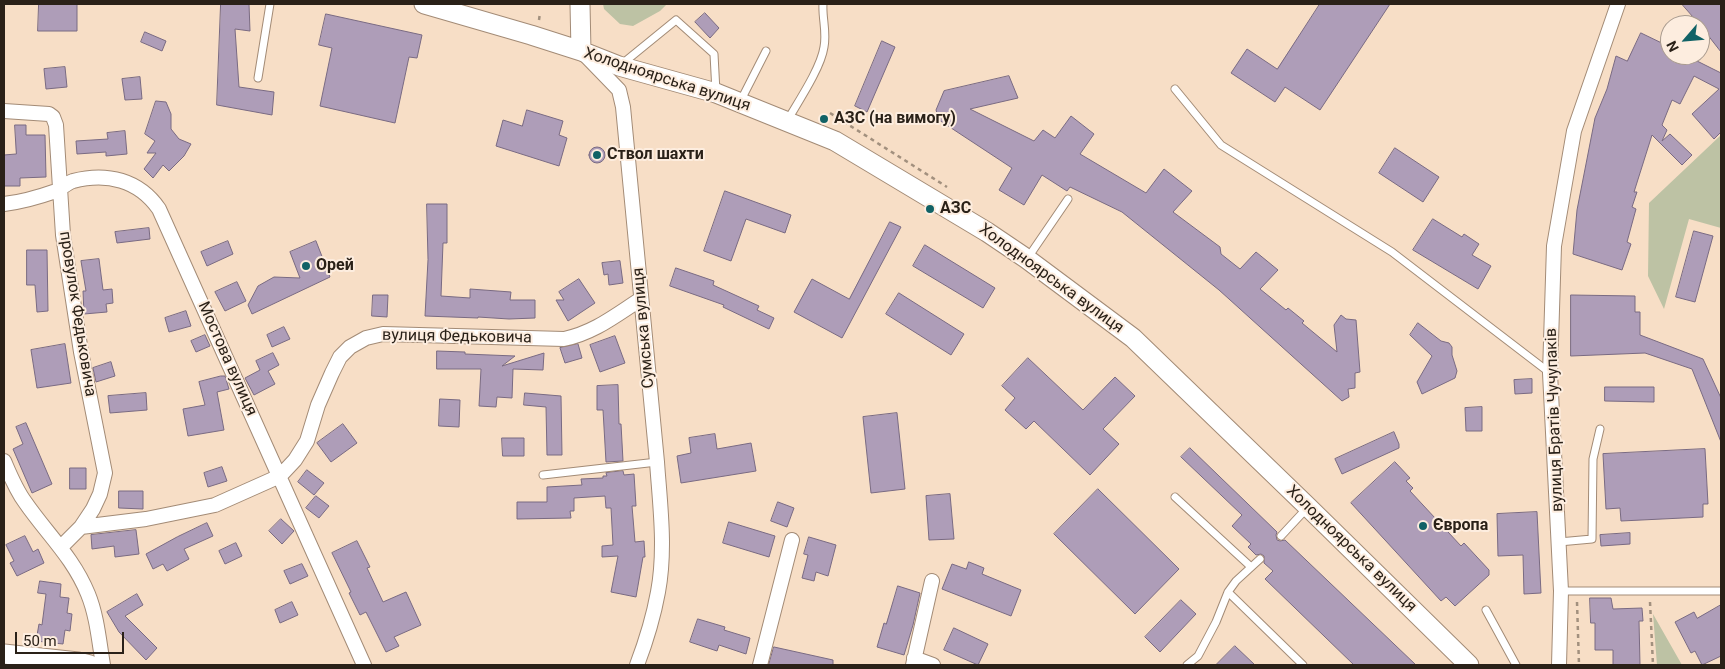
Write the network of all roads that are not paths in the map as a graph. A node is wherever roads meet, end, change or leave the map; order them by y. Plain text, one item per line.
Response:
1 (270, 4) edge
2 (424, 4) edge
3 (580, 4) edge
4 (823, 4) edge
5 (1618, 4) edge
6 (581, 51) junction
7 (766, 51) dead end
8 (619, 66) junction
9 (258, 78) dead end
10 (1175, 90) dead end
11 (716, 93) junction
12 (740, 102) junction
13 (4, 111) edge
14 (786, 121) junction
15 (59, 190) junction
16 (1068, 199) dead end
17 (4, 204) edge
18 (1027, 259) junction
19 (641, 299) junction
20 (1550, 373) junction
21 (1600, 429) dead end
22 (4, 461) edge
23 (657, 462) junction
24 (543, 474) dead end
25 (280, 476) junction
26 (1175, 497) dead end
27 (1308, 507) junction
28 (81, 527) junction
29 (1282, 536) dead end
30 (792, 540) dead end
31 (1559, 542) junction
32 (61, 547) junction
33 (1260, 559) dead end
34 (1250, 566) junction
35 (932, 581) dead end
36 (1561, 591) junction
37 (1721, 591) edge
38 (1228, 592) junction
39 (1486, 610) dead end
40 (4, 654) edge
41 (914, 662) edge
42 (90, 665) edge
43 (103, 665) edge
44 (364, 665) edge
45 (637, 665) edge
46 (760, 665) edge
47 (933, 665) edge
48 (1187, 665) edge
49 (1303, 665) edge
50 (1469, 665) edge
51 (1516, 665) edge
52 (1559, 665) edge

1 - 9 lane
2 - 6 main road, Холодноярська вулиця
3 - 6 main road
4 - 14 lane
5 - 20 street, вулиця Братів Чучупаків
6 - 8 main road, Холодноярська вулиця
6 - 19 street, Сумська вулиця
7 - 12 lane
8 - 11 main road, Холодноярська вулиця
8 - 11 lane
10 - 20 lane
11 - 12 main road, Холодноярська вулиця
12 - 14 main road, Холодноярська вулиця
13 - 15 street, провулок Федьковича
14 - 18 main road, Холодноярська вулиця
15 - 17 street, Мостова вулиця
15 - 25 street, Мостова вулиця
15 - 28 street, провулок Федьковича
16 - 18 lane
18 - 27 main road, Холодноярська вулиця
19 - 23 street, Сумська вулиця
19 - 25 street, вулиця Федьковича
20 - 31 street, вулиця Братів Чучупаків
21 - 31 lane
22 - 32 street
23 - 24 lane
23 - 45 street, Сумська вулиця
25 - 28 street, вулиця Федьковича
25 - 44 street, Мостова вулиця
26 - 34 lane
27 - 29 lane
27 - 50 main road, Холодноярська вулиця
28 - 32 street, провулок Федьковича
30 - 46 street
31 - 36 street, вулиця Братів Чучупаків
32 - 43 street
33 - 34 lane
34 - 38 lane
35 - 41 street
36 - 37 lane
36 - 52 street, вулиця Братів Чучупаків
38 - 48 lane
38 - 49 lane
39 - 51 lane
40 - 42 main road
41 - 47 street

